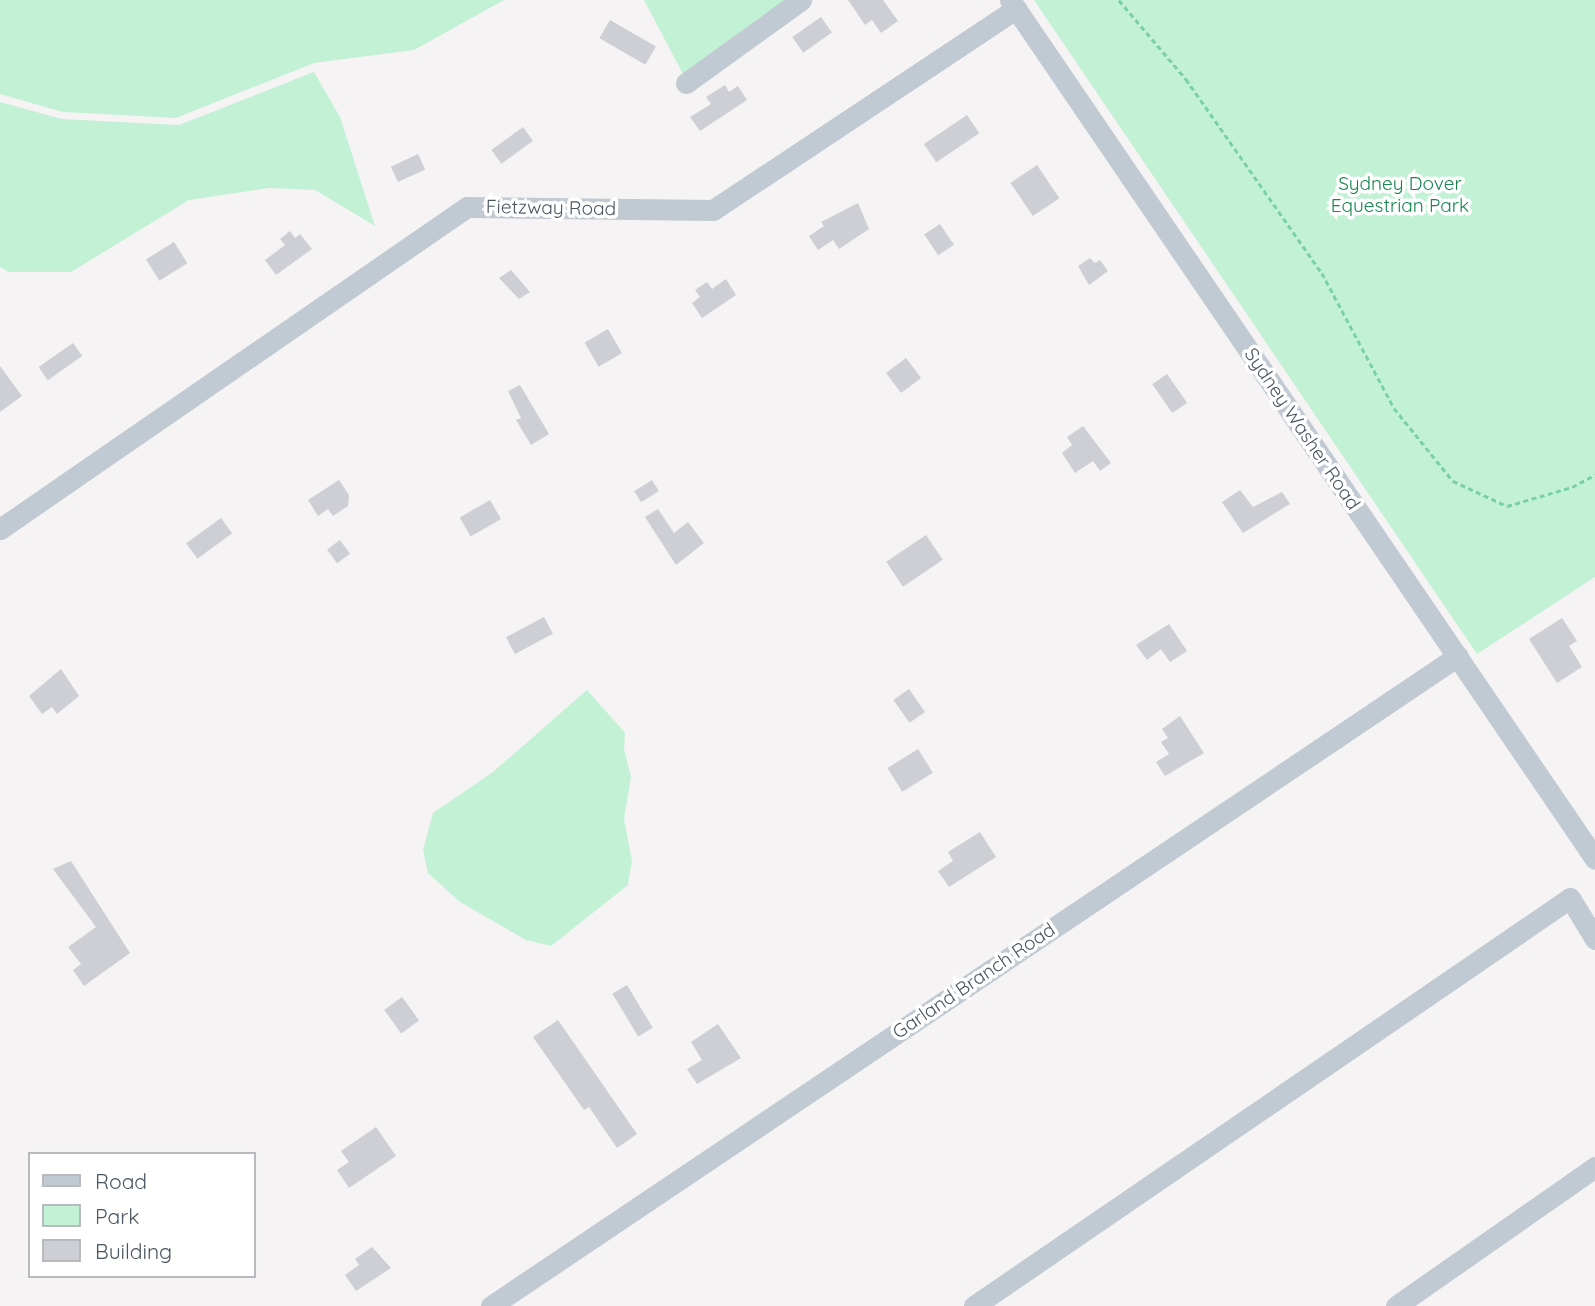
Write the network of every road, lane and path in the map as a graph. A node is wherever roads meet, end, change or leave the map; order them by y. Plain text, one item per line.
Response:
1 (801, 0) edge
2 (1119, 0) edge
3 (1013, 5) edge
4 (686, 83) dead end
5 (1595, 475) edge
6 (0, 529) edge
7 (1458, 656) junction
8 (1595, 859) edge
9 (1595, 939) edge
10 (1595, 1167) edge
11 (491, 1306) edge
12 (974, 1306) edge
13 (1396, 1306) edge

1 - 4 street
2 - 5 path
3 - 6 street, Fietzway Road
3 - 7 street, Sydney Washer Road
7 - 8 street, Sydney Washer Road
7 - 11 street, Garland Branch Road
9 - 12 street
10 - 13 street

